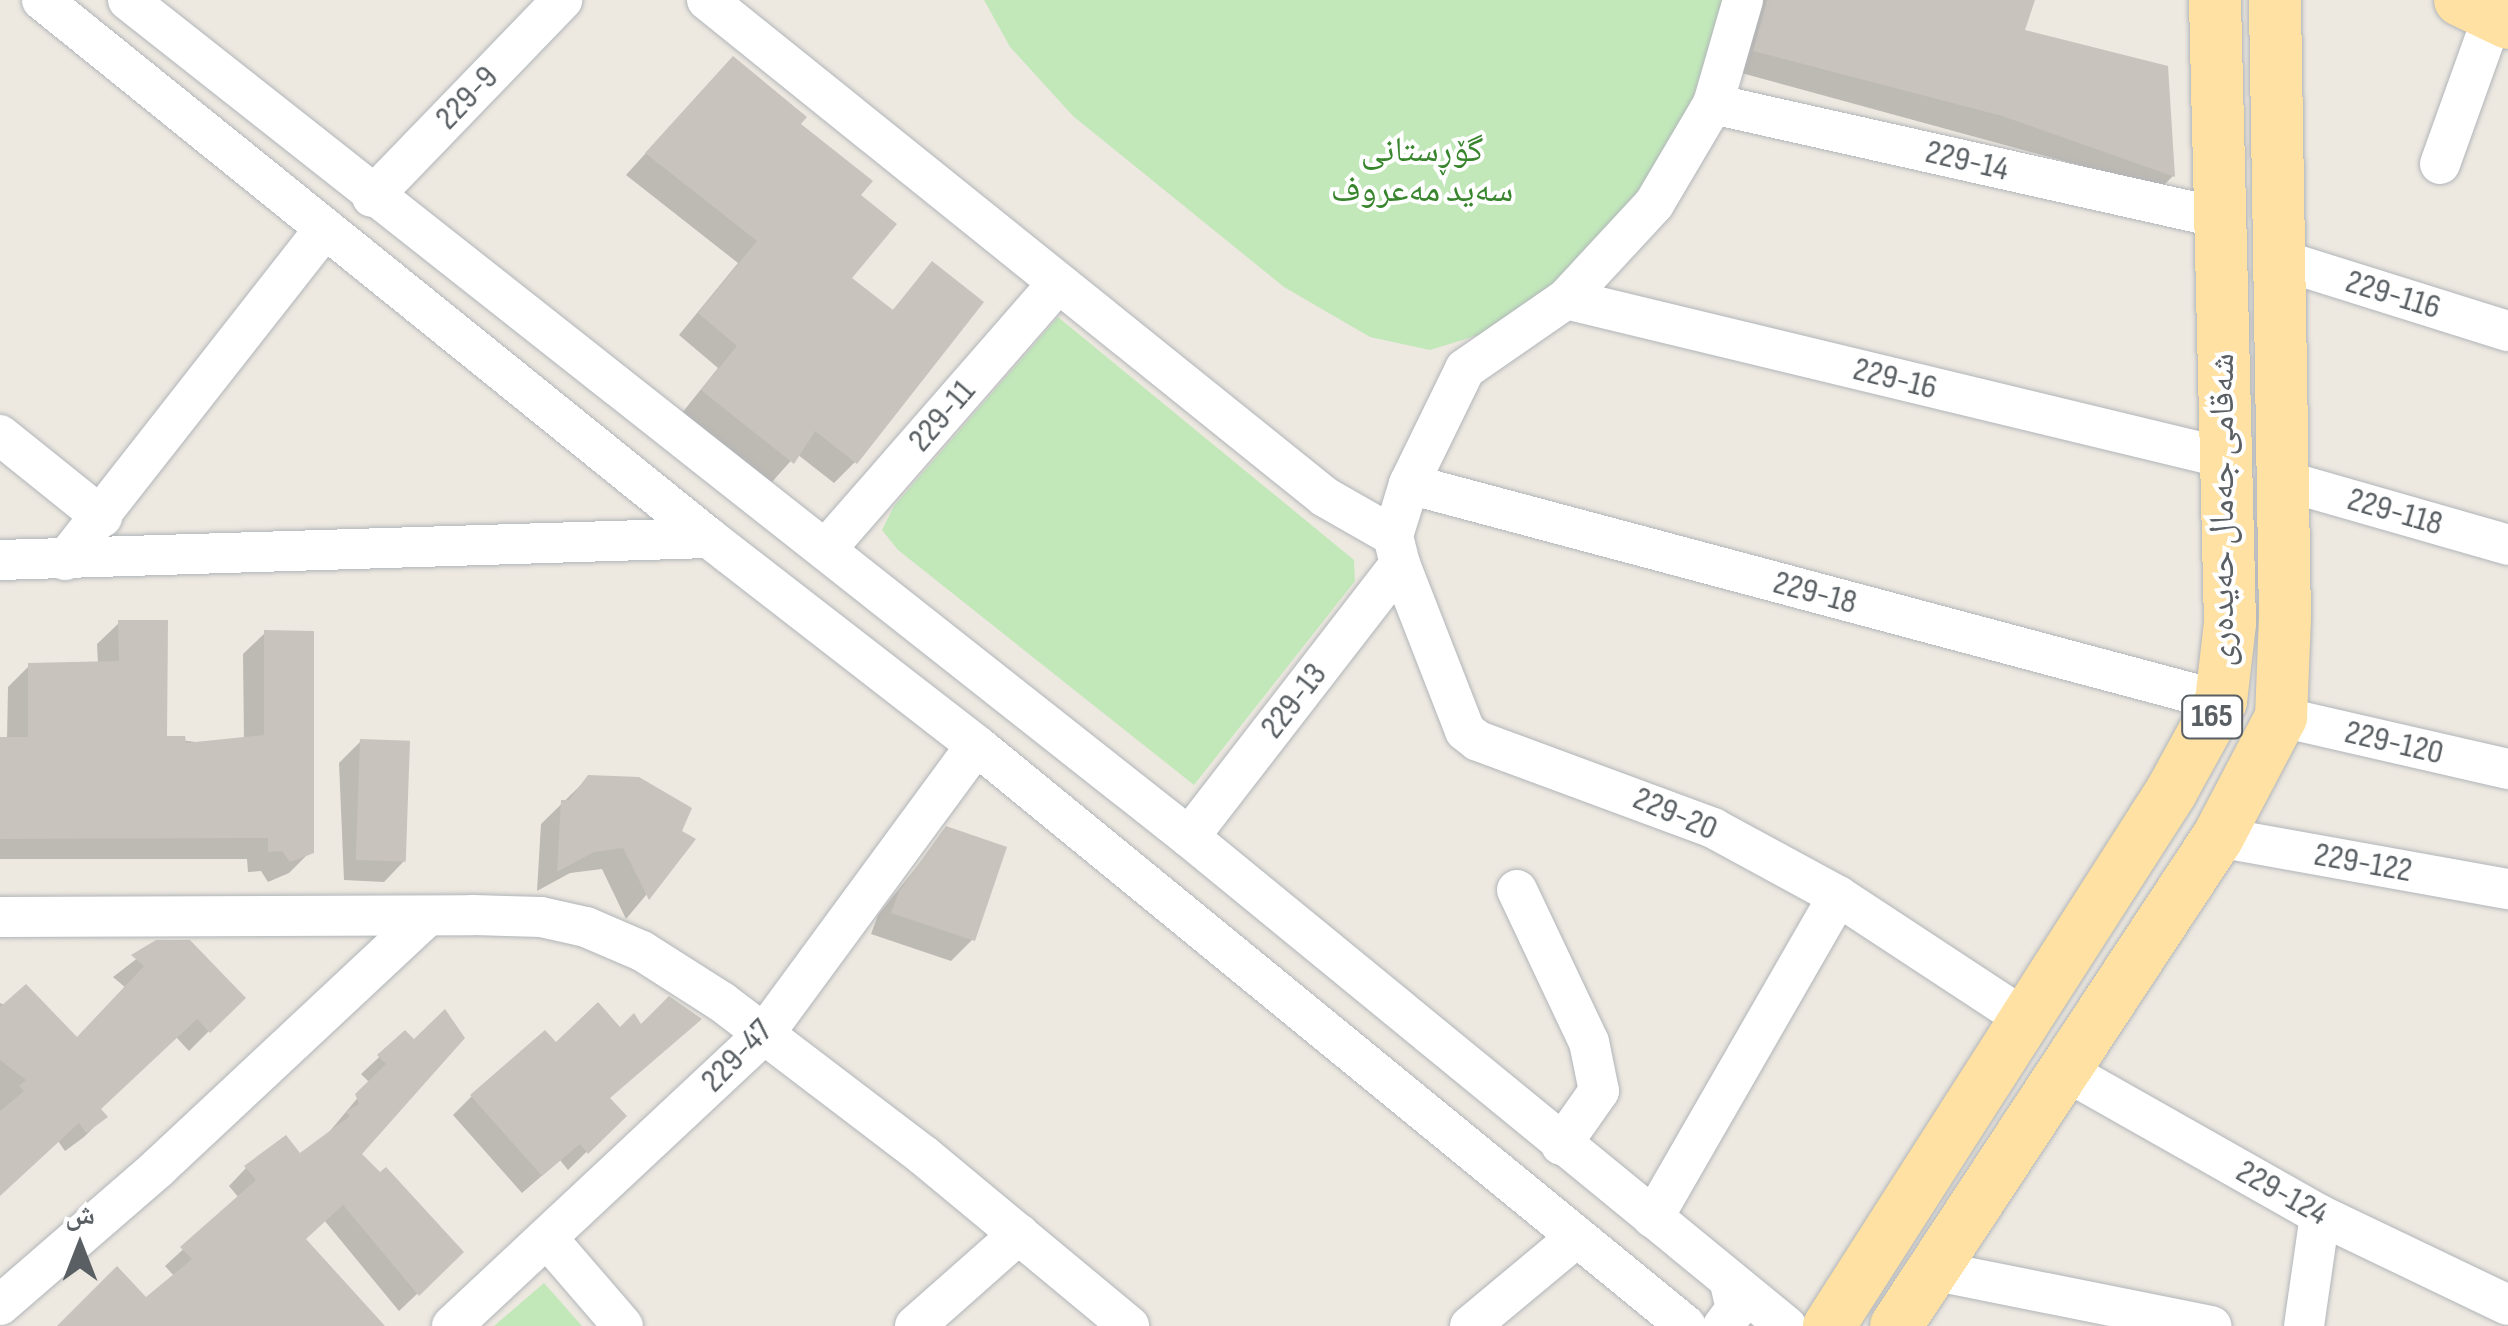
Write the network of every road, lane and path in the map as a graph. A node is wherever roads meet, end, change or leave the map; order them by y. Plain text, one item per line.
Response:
1 (42, 0) edge
2 (128, 0) edge
3 (562, 0) edge
4 (707, 0) edge
5 (1743, 0) edge
6 (2215, 0) edge
7 (2275, 0) edge
8 (2487, 13) edge
9 (210, 66) junction
10 (1713, 104) junction
11 (176, 109) junction
12 (2440, 164) dead end
13 (372, 197) junction
14 (2221, 218) junction
15 (325, 229) junction
16 (2278, 259) junction
17 (1058, 283) junction
18 (1566, 299) junction
19 (2508, 331) edge
20 (2222, 359) junction
21 (2279, 360) junction
22 (0, 435) edge
23 (2224, 458) junction
24 (2282, 480) junction
25 (1409, 484) junction
26 (102, 517) junction
27 (709, 538) junction
28 (2508, 545) edge
29 (826, 549) junction
30 (1396, 550) junction
31 (0, 560) edge
32 (65, 560) junction
33 (2221, 702) junction
34 (2281, 717) junction
35 (976, 745) junction
36 (2508, 769) edge
37 (1189, 837) junction
38 (2218, 837) junction
39 (1224, 866) junction
40 (2508, 889) edge
41 (1518, 890) dead end
42 (1838, 896) junction
43 (1180, 912) junction
44 (0, 917) edge
45 (426, 917) junction
46 (2024, 1018) junction
47 (764, 1034) junction
48 (2062, 1069) junction
49 (1561, 1145) junction
50 (2320, 1215) junction
51 (1653, 1218) junction
52 (1020, 1234) junction
53 (1577, 1237) junction
54 (547, 1238) junction
55 (1931, 1270) junction
56 (1730, 1282) junction
57 (0, 1304) edge
58 (2508, 1305) edge
59 (452, 1326) edge
60 (623, 1326) edge
61 (916, 1326) edge
62 (1129, 1326) edge
63 (1470, 1326) edge
64 (1686, 1326) edge
65 (1722, 1326) edge
66 (1786, 1326) edge
67 (1829, 1326) edge
68 (1896, 1326) edge
69 (2210, 1326) edge
70 (2304, 1326) edge

1 - 11 street
2 - 9 street
3 - 13 street, 229-9
4 - 17 street
5 - 10 street
6 - 14 main road, شەقامی جەمال حەیدەری / 165
7 - 16 main road, شەقامی جەمال حەیدەری / 165
8 - 12 street
9 - 11 street
9 - 13 street
10 - 14 street, 229-14
10 - 18 street
11 - 15 street
13 - 29 street
14 - 20 main road, شەقامی جەمال حەیدەری / 165
15 - 26 street
15 - 27 street
16 - 19 street, 229-116
16 - 21 main road, شەقامی جەمال حەیدەری / 165
17 - 29 street, 229-11
17 - 30 street
18 - 23 street, 229-16
18 - 25 street
20 - 21 main road
20 - 23 main road, شەقامی جەمال حەیدەری / 165
21 - 24 main road, شەقامی جەمال حەیدەری / 165
22 - 26 street
23 - 33 main road, شەقامی جەمال حەیدەری / 165
24 - 28 street, 229-118
24 - 34 main road, شەقامی جەمال حەیدەری / 165
25 - 30 street
25 - 33 street, 229-18
26 - 32 street
27 - 32 street
27 - 35 street
29 - 37 street
30 - 37 street, 229-13
30 - 42 street, 229-20
31 - 32 street
33 - 46 main road, شەقامی جەمال حەیدەری / 165
34 - 36 street, 229-120
34 - 38 main road, شەقامی جەمال حەیدەری / 165
35 - 43 street
35 - 47 street, 229-47
37 - 39 street
38 - 40 street, 229-122
38 - 48 main road, شەقامی جەمال حەیدەری / 165
39 - 43 street
39 - 49 street
41 - 49 street
42 - 46 street, 229-20
42 - 51 street
43 - 53 street
44 - 45 street
45 - 47 street
45 - 57 street
46 - 67 main road, شەقامی جەمال حەیدەری / 165
47 - 52 street
47 - 54 street, 229-47
48 - 50 street, 229-124
48 - 55 main road, شەقامی جەمال حەیدەری / 165
49 - 51 street
50 - 58 street, 229-124
50 - 70 street
51 - 56 street
52 - 61 street
52 - 62 street
53 - 63 street
53 - 64 street
54 - 59 street, 229-47
54 - 60 street
55 - 68 main road, شەقامی جەمال حەیدەری / 165
55 - 69 street
56 - 65 street
56 - 66 street

